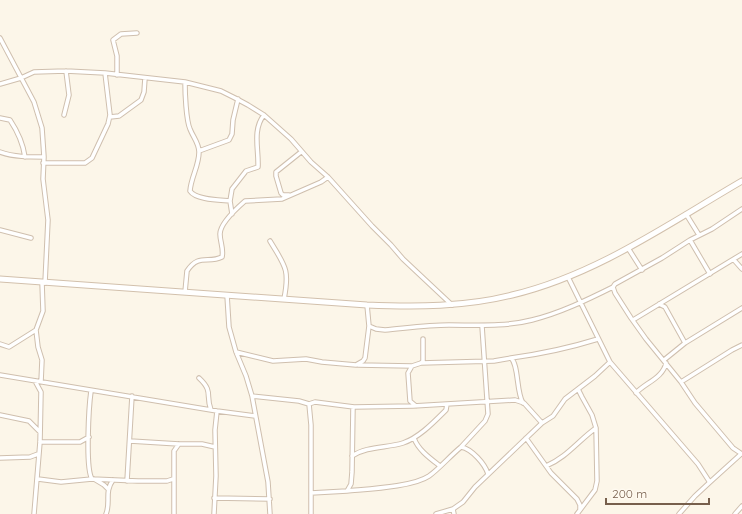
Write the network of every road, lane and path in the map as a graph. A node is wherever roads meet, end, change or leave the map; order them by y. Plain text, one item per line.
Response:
1 (137, 33) dead end
2 (0, 38) edge
3 (66, 71) junction
4 (105, 73) junction
5 (117, 75) junction
6 (21, 78) junction
7 (145, 78) junction
8 (184, 82) junction
9 (0, 84) edge
10 (238, 99) junction
11 (264, 115) junction
12 (64, 116) dead end
13 (110, 117) junction
14 (0, 118) edge
15 (199, 151) junction
16 (0, 152) edge
17 (301, 152) junction
18 (25, 157) junction
19 (44, 157) junction
20 (43, 163) junction
21 (328, 177) junction
22 (742, 181) edge
23 (290, 195) junction
24 (230, 200) junction
25 (742, 209) edge
26 (232, 214) junction
27 (686, 214) junction
28 (0, 230) edge
29 (699, 235) junction
30 (31, 238) dead end
31 (690, 240) junction
32 (270, 241) dead end
33 (628, 248) junction
34 (742, 254) edge
35 (734, 260) junction
36 (742, 269) edge
37 (642, 270) junction
38 (710, 274) junction
39 (568, 278) junction
40 (0, 279) edge
41 (44, 282) junction
42 (613, 287) junction
43 (185, 292) junction
44 (227, 295) junction
45 (284, 298) junction
46 (665, 300) junction
47 (580, 303) junction
48 (659, 304) junction
49 (367, 305) junction
50 (452, 305) junction
51 (665, 308) junction
52 (742, 308) edge
53 (633, 320) junction
54 (369, 326) junction
55 (482, 326) junction
56 (36, 330) junction
57 (423, 339) dead end
58 (598, 339) junction
59 (685, 343) junction
60 (0, 344) edge
61 (742, 345) edge
62 (236, 352) junction
63 (511, 358) junction
64 (484, 361) junction
65 (610, 362) junction
66 (665, 362) junction
67 (422, 363) junction
68 (356, 365) junction
69 (412, 366) junction
70 (0, 375) edge
71 (199, 378) dead end
72 (35, 381) junction
73 (41, 382) junction
74 (681, 382) junction
75 (578, 389) junction
76 (91, 391) junction
77 (636, 393) junction
78 (519, 394) junction
79 (132, 396) junction
80 (252, 396) junction
81 (515, 400) junction
82 (487, 401) junction
83 (309, 404) junction
84 (447, 404) junction
85 (524, 404) junction
86 (348, 406) junction
87 (417, 406) junction
88 (353, 407) junction
89 (211, 410) junction
90 (217, 411) junction
91 (353, 415) junction
92 (2, 416) edge
93 (255, 416) junction
94 (0, 420) edge
95 (542, 422) junction
96 (596, 428) junction
97 (40, 432) junction
98 (89, 437) junction
99 (414, 438) junction
100 (526, 438) junction
101 (467, 440) junction
102 (130, 441) junction
103 (40, 442) junction
104 (82, 442) junction
105 (171, 443) junction
106 (179, 444) junction
107 (215, 447) junction
108 (461, 447) junction
109 (88, 448) junction
110 (469, 449) junction
111 (174, 451) junction
112 (38, 454) junction
113 (742, 454) edge
114 (352, 456) junction
115 (30, 457) junction
116 (0, 458) edge
117 (38, 463) junction
118 (440, 466) junction
119 (546, 466) junction
120 (486, 468) junction
121 (494, 469) junction
122 (488, 474) junction
123 (38, 479) junction
124 (92, 479) junction
125 (173, 479) junction
126 (113, 480) junction
127 (127, 481) junction
128 (709, 483) junction
129 (108, 489) junction
130 (346, 491) junction
131 (311, 493) junction
132 (214, 498) junction
133 (270, 499) junction
134 (742, 506) edge
135 (453, 509) junction
136 (580, 510) junction
137 (173, 513) edge
138 (34, 514) edge
139 (106, 514) edge
140 (214, 514) edge
141 (270, 514) edge
142 (311, 514) edge
143 (436, 514) edge
144 (454, 514) edge
145 (577, 514) edge
146 (679, 514) edge
147 (735, 514) edge

1 - 5 street
2 - 6 street
3 - 4 street
3 - 6 street
3 - 12 street
4 - 5 street
4 - 13 street
5 - 7 street
6 - 9 street
6 - 19 street
7 - 8 street
7 - 13 street
8 - 10 street
8 - 15 street
10 - 11 street
10 - 15 street
11 - 17 street
11 - 24 street
13 - 20 street
14 - 18 street
15 - 24 street
16 - 18 street
17 - 21 street
17 - 23 street
18 - 19 street
19 - 20 street
20 - 41 street
21 - 23 street
21 - 50 street
22 - 27 main road
23 - 26 street
24 - 26 street
25 - 29 street
26 - 43 street
27 - 29 street
27 - 33 main road
28 - 30 street
29 - 31 street
31 - 37 street
31 - 38 street
32 - 45 street
33 - 37 street
33 - 39 main road
34 - 35 street
35 - 36 street
35 - 38 street
37 - 42 street
38 - 46 street
39 - 47 street
39 - 50 main road
40 - 41 main road
41 - 43 main road
41 - 56 street
42 - 47 street
42 - 53 street
43 - 44 main road
44 - 45 main road
44 - 62 street
45 - 49 main road
46 - 48 street
46 - 51 street
47 - 55 street
47 - 58 street
48 - 51 street
48 - 53 street
49 - 50 main road
49 - 54 street
51 - 59 street
52 - 59 street
53 - 66 street
54 - 55 street
54 - 68 street
55 - 64 street
56 - 60 street
56 - 73 street
57 - 67 street
58 - 63 street
58 - 65 street
59 - 66 street
61 - 74 street
62 - 68 street
62 - 80 street
63 - 64 street
63 - 78 street
64 - 67 street
64 - 82 street
65 - 75 street
65 - 77 street
66 - 74 street
66 - 77 street
67 - 69 street
68 - 69 street
69 - 87 street
70 - 72 street
71 - 89 street
72 - 73 street
72 - 97 street
73 - 76 street
74 - 113 street
75 - 95 street
75 - 96 street
76 - 79 street
76 - 98 street
77 - 128 street
78 - 81 street
78 - 85 street
79 - 89 street
79 - 102 street
80 - 83 street
80 - 93 street
81 - 82 street
81 - 85 street
82 - 84 street
82 - 101 street
83 - 86 street
83 - 131 street
84 - 87 street
84 - 99 street
85 - 95 street
86 - 88 street
86 - 91 street
87 - 88 street
88 - 91 street
89 - 90 street
90 - 93 street
90 - 107 street
91 - 114 street
92 - 94 street
92 - 97 street
93 - 133 street
95 - 100 street
96 - 119 street
96 - 136 street
97 - 103 street
98 - 104 street
98 - 109 street
99 - 114 street
99 - 118 street
100 - 119 street
100 - 121 street
101 - 108 street
101 - 110 street
102 - 105 street
102 - 127 street
103 - 104 street
103 - 112 street
104 - 109 street
105 - 106 street
105 - 111 street
106 - 107 street
106 - 111 street
107 - 132 street
108 - 110 street
108 - 118 street
109 - 124 street
110 - 120 street
111 - 125 street
112 - 115 street
112 - 117 street
113 - 128 street
114 - 130 street
115 - 116 street
115 - 117 street
117 - 123 street
118 - 130 street
119 - 136 street
120 - 121 street
120 - 122 street
121 - 122 street
122 - 135 street
123 - 124 street
123 - 138 street
124 - 126 street
124 - 129 street
125 - 127 street
125 - 137 street
126 - 127 street
126 - 129 street
128 - 146 street
129 - 139 street
130 - 131 street
131 - 142 street
132 - 133 street
132 - 140 street
133 - 141 street
134 - 147 street
135 - 143 street
135 - 144 street
136 - 145 street

